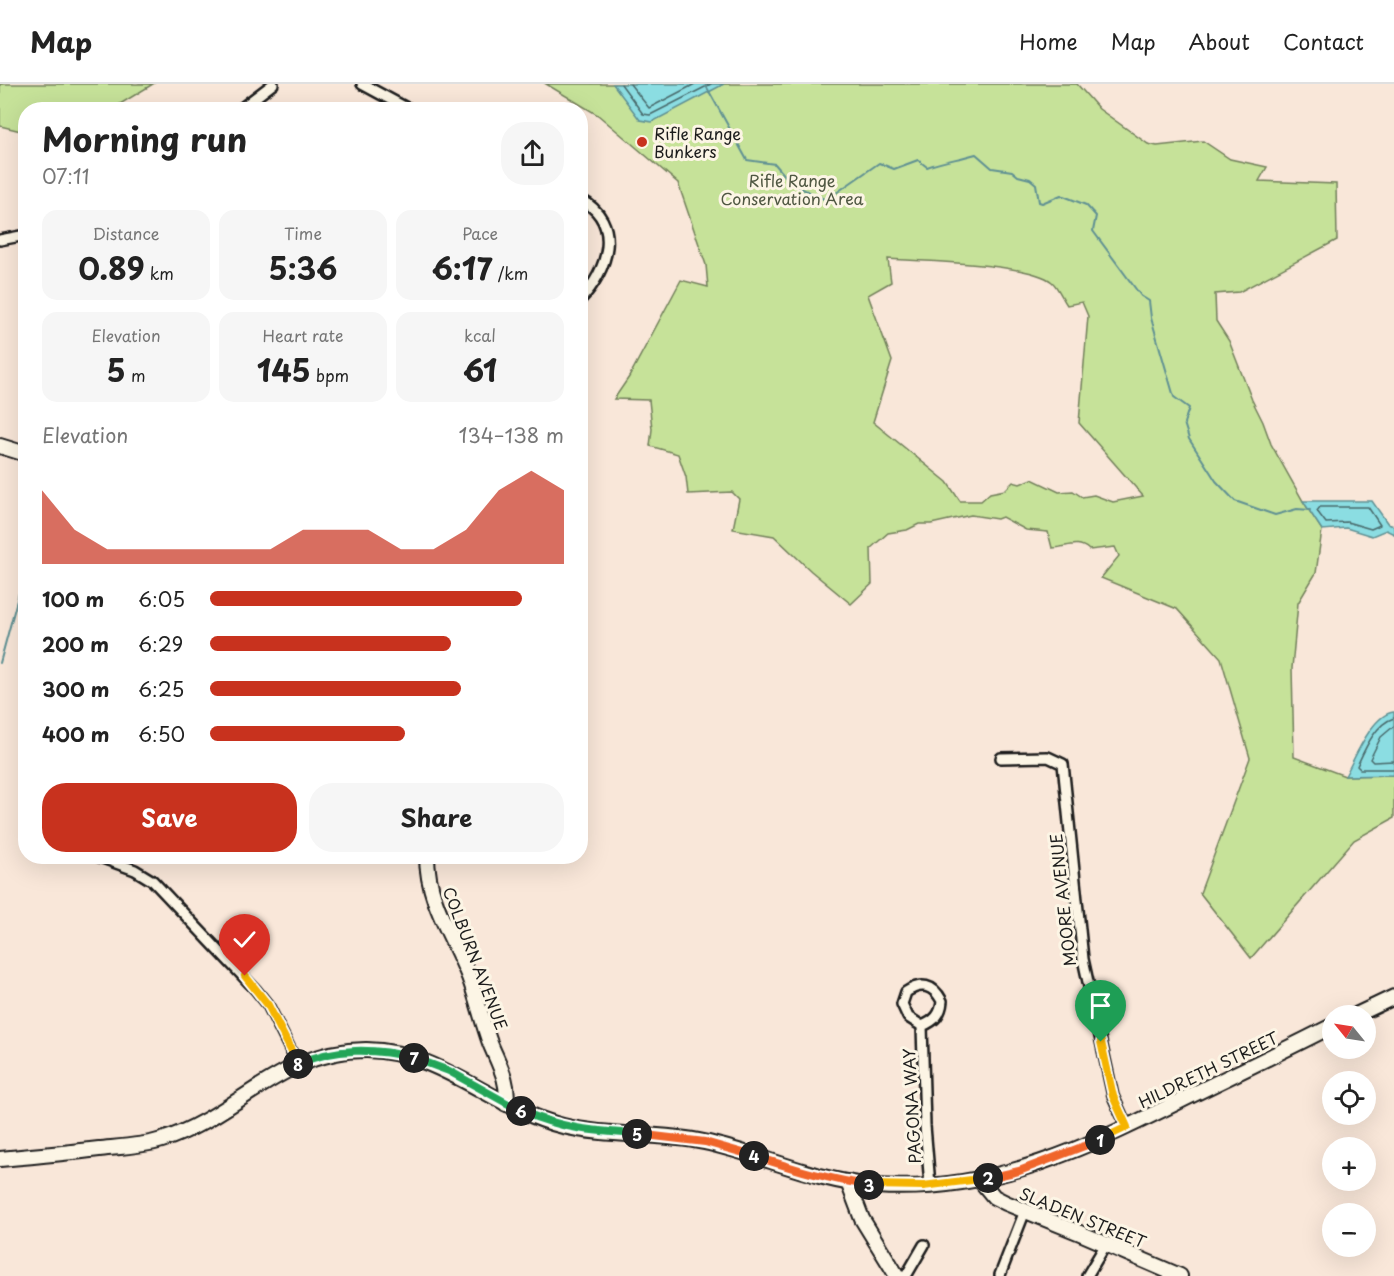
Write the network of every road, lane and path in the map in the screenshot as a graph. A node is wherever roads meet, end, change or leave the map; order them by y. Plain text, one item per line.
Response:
1 (273, 84) edge
2 (362, 84) edge
3 (249, 102) edge
4 (395, 102) edge
5 (588, 205) edge
6 (18, 237) edge
7 (0, 240) edge
8 (588, 292) edge
9 (0, 446) edge
10 (18, 452) edge
11 (1001, 758) dead end
12 (119, 864) edge
13 (427, 864) edge
14 (1394, 997) edge
15 (1376, 1006) edge
16 (922, 1026) junction
17 (1322, 1031) edge
18 (298, 1065) junction
19 (506, 1104) junction
20 (1127, 1127) junction
21 (0, 1159) edge
22 (980, 1180) junction
23 (848, 1182) junction
24 (930, 1185) junction
25 (1026, 1211) junction
26 (1106, 1244) junction
27 (924, 1245) dead end
28 (1000, 1275) edge
29 (897, 1276) edge
30 (906, 1276) edge
31 (1087, 1276) edge
32 (1180, 1276) edge

1 - 3 street
2 - 4 street
5 - 8 street
6 - 7 street
9 - 10 street
11 - 20 street, MOORE AVENUE
12 - 18 street
13 - 19 street, COLBURN AVENUE
14 - 15 street
16 - 16 street, PAGONA WAY
16 - 24 street, PAGONA WAY
17 - 20 street, HILDRETH STREET
18 - 19 street, HILDRETH STREET
18 - 21 street, HILDRETH STREET
19 - 23 street, HILDRETH STREET
20 - 22 street, HILDRETH STREET
22 - 24 street, HILDRETH STREET
22 - 25 street, SLADEN STREET
23 - 24 street, HILDRETH STREET
23 - 29 street
25 - 26 street, SLADEN STREET
25 - 28 street
26 - 31 street
26 - 32 street, SLADEN STREET
27 - 30 street

